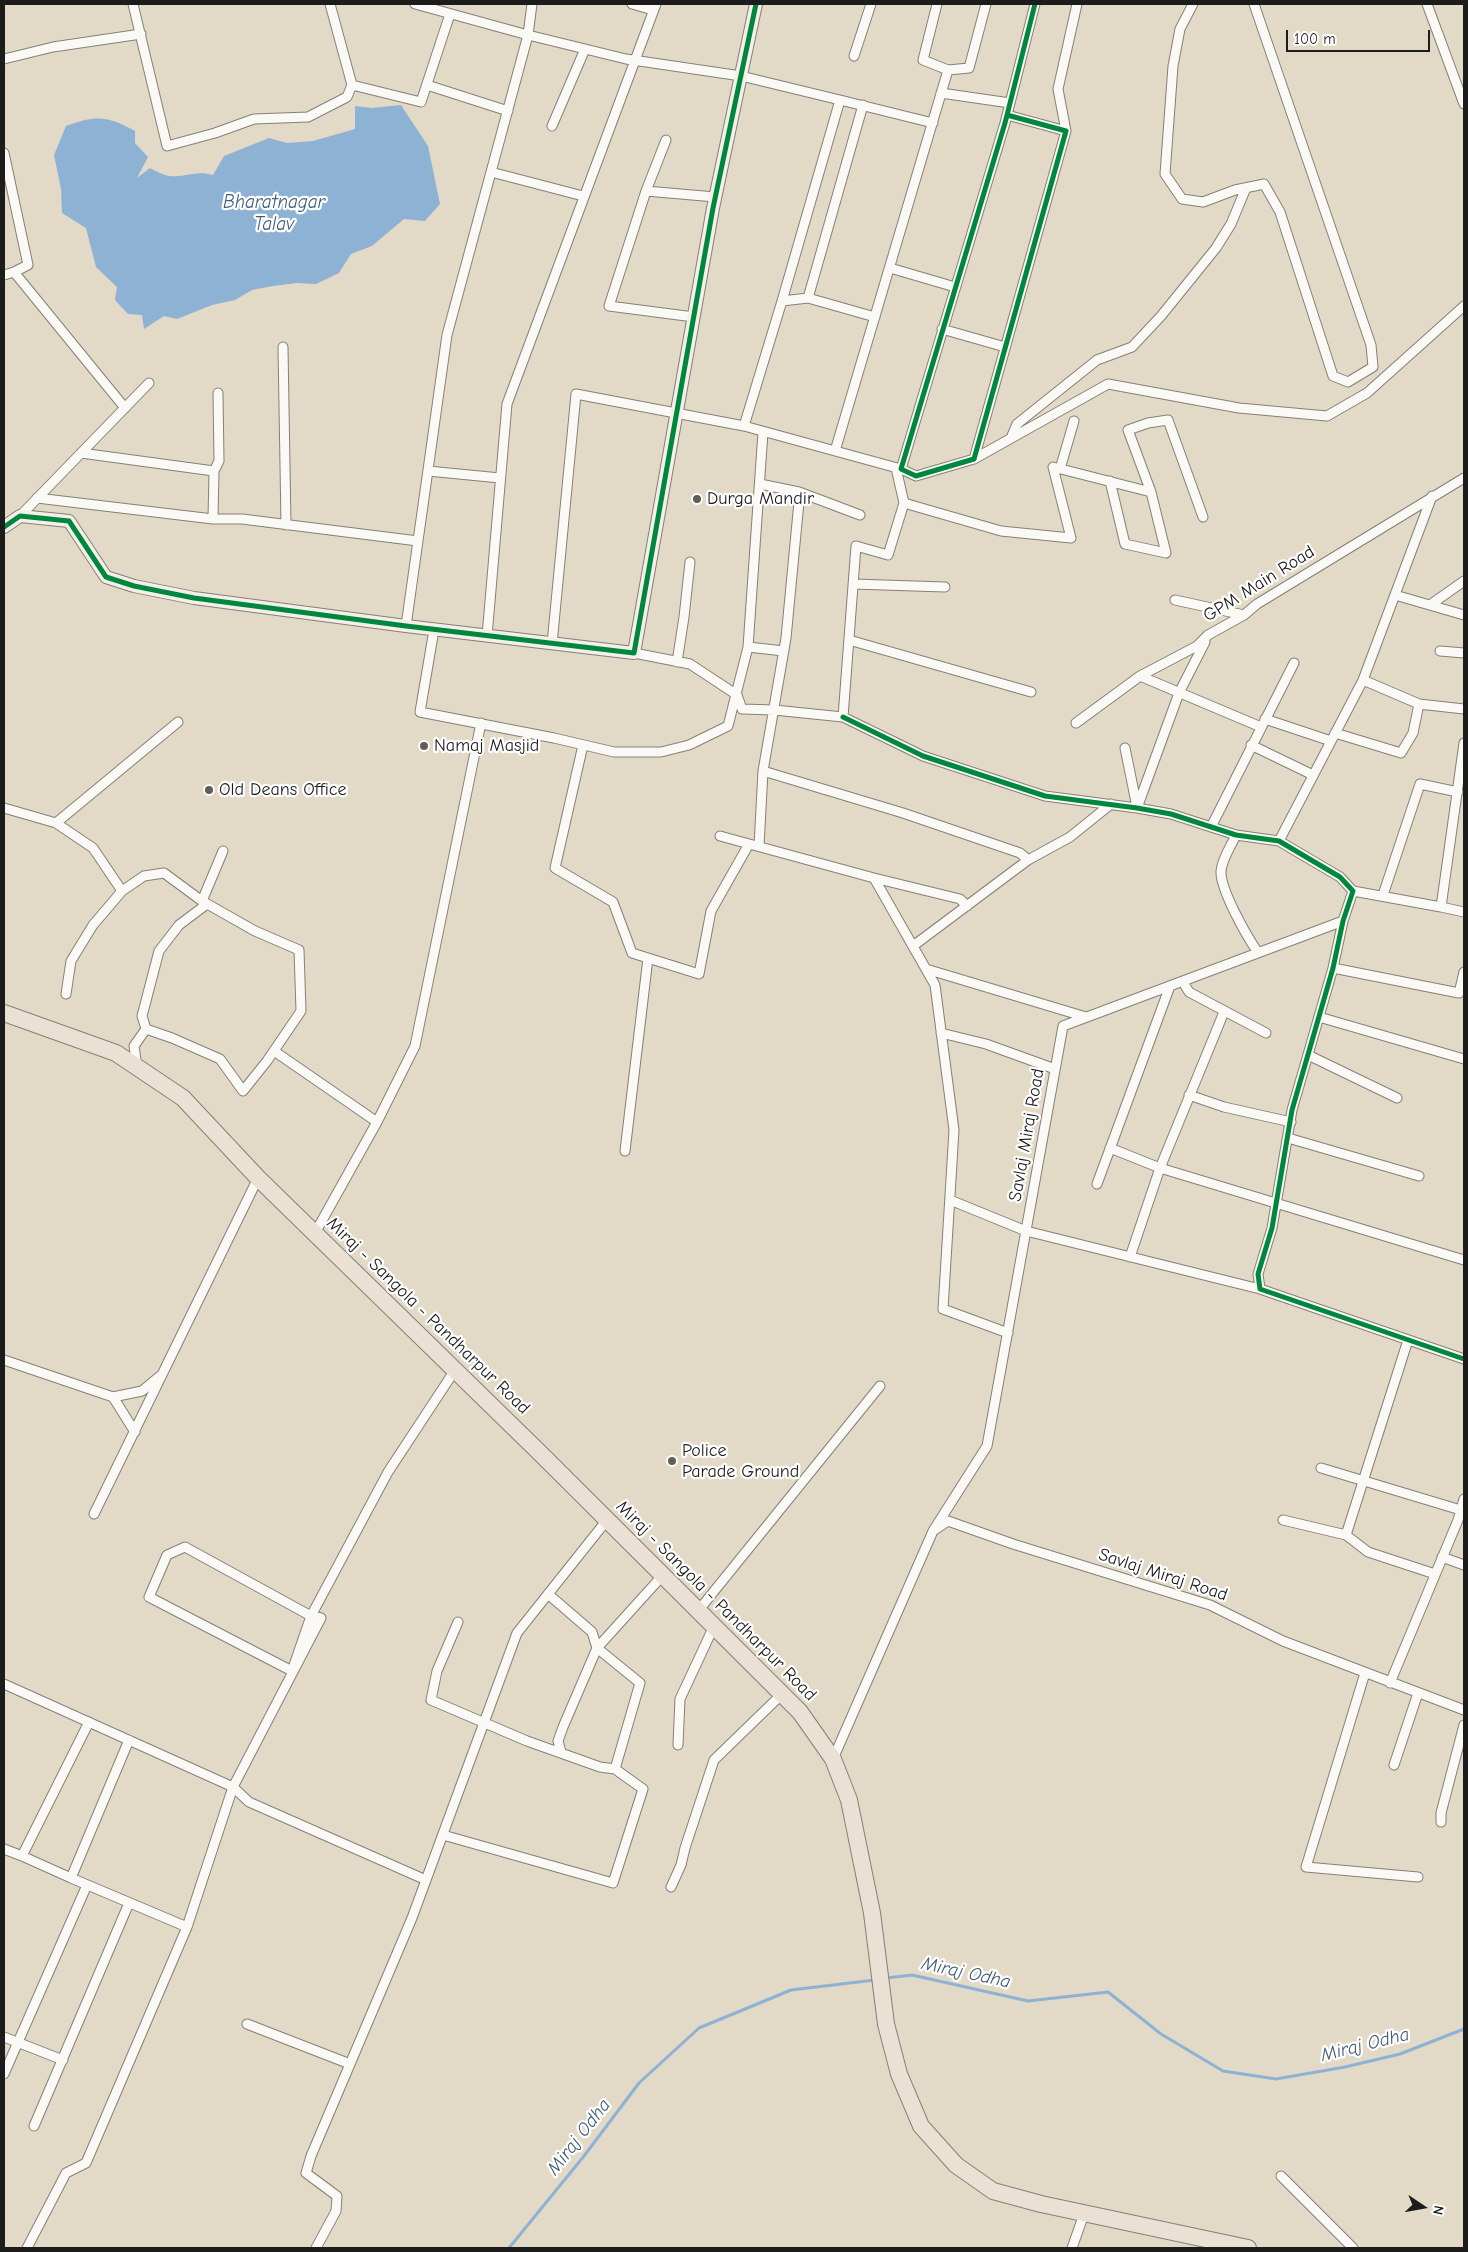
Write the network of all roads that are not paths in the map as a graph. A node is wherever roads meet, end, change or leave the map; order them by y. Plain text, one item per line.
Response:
1 (133, 4) edge
2 (330, 4) edge
3 (415, 4) edge
4 (532, 4) edge
5 (632, 4) edge
6 (756, 4) edge
7 (871, 4) edge
8 (937, 4) edge
9 (986, 4) edge
10 (1035, 4) edge
11 (1077, 4) edge
12 (1193, 4) edge
13 (1254, 4) edge
14 (1427, 4) edge
15 (654, 7) edge
16 (448, 10) edge
17 (141, 34) junction
18 (528, 35) junction
19 (585, 49) junction
20 (854, 56) dead end
21 (4, 59) edge
22 (633, 60) junction
23 (948, 70) junction
24 (741, 76) junction
25 (352, 85) junction
26 (427, 85) junction
27 (941, 93) junction
28 (840, 100) junction
29 (1010, 103) junction
30 (1464, 104) edge
31 (862, 105) junction
32 (508, 111) junction
33 (1007, 116) junction
34 (932, 123) junction
35 (552, 126) dead end
36 (1066, 131) junction
37 (666, 140) dead end
38 (4, 153) edge
39 (491, 172) junction
40 (1246, 188) junction
41 (646, 192) junction
42 (584, 196) junction
43 (715, 197) junction
44 (890, 268) junction
45 (14, 272) junction
46 (4, 275) edge
47 (955, 287) junction
48 (808, 298) junction
49 (782, 301) junction
50 (1464, 306) edge
51 (694, 317) junction
52 (875, 317) junction
53 (942, 329) junction
54 (283, 347) dead end
55 (1005, 347) junction
56 (148, 383) dead end
57 (218, 393) dead end
58 (125, 408) junction
59 (676, 414) junction
60 (1074, 421) dead end
61 (744, 426) junction
62 (763, 432) junction
63 (1011, 438) junction
64 (835, 451) junction
65 (81, 454) junction
66 (974, 459) junction
67 (899, 469) junction
68 (1060, 469) junction
69 (214, 471) junction
70 (428, 471) junction
71 (500, 478) junction
72 (1464, 478) edge
73 (1110, 481) junction
74 (760, 484) junction
75 (799, 492) junction
76 (1151, 492) junction
77 (1432, 496) junction
78 (37, 498) junction
79 (904, 503) junction
80 (860, 515) dead end
81 (20, 516) junction
82 (1203, 517) dead end
83 (212, 519) junction
84 (286, 525) junction
85 (4, 527) edge
86 (418, 541) junction
87 (690, 562) dead end
88 (1464, 581) edge
89 (853, 584) junction
90 (945, 587) dead end
91 (1395, 595) junction
92 (1175, 600) dead end
93 (1430, 605) junction
94 (1244, 615) junction
95 (1464, 615) edge
96 (406, 626) junction
97 (434, 630) junction
98 (1208, 635) junction
99 (487, 636) junction
100 (849, 640) junction
101 (552, 644) junction
102 (748, 647) junction
103 (784, 651) junction
104 (1440, 651) dead end
105 (1464, 652) edge
106 (634, 653) junction
107 (676, 662) junction
108 (1294, 663) dead end
109 (1140, 676) junction
110 (1363, 680) junction
111 (1032, 692) dead end
112 (1179, 693) junction
113 (737, 694) junction
114 (1419, 704) junction
115 (1464, 709) edge
116 (774, 710) junction
117 (843, 717) junction
118 (178, 722) dead end
119 (481, 723) junction
120 (1076, 723) dead end
121 (1263, 723) junction
122 (1333, 737) junction
123 (1464, 743) edge
124 (583, 745) junction
125 (1251, 745) junction
126 (1125, 748) dead end
127 (1463, 761) edge
128 (763, 770) junction
129 (1314, 775) junction
130 (1458, 792) junction
131 (1111, 804) junction
132 (4, 808) edge
133 (1137, 808) junction
134 (56, 823) junction
135 (1211, 827) junction
136 (1236, 835) junction
137 (720, 836) dead end
138 (1279, 841) junction
139 (749, 844) junction
140 (759, 846) junction
141 (223, 851) dead end
142 (1028, 860) junction
143 (874, 878) junction
144 (122, 891) junction
145 (1353, 891) junction
146 (1383, 895) junction
147 (204, 902) junction
148 (967, 906) junction
149 (1442, 907) junction
150 (1464, 912) edge
151 (1343, 920) junction
152 (913, 946) junction
153 (1257, 951) junction
154 (648, 958) junction
155 (1333, 968) junction
156 (926, 969) junction
157 (1464, 972) edge
158 (1182, 982) junction
159 (1170, 986) junction
160 (66, 994) dead end
161 (1461, 994) edge
162 (1224, 1012) junction
163 (4, 1013) edge
164 (1086, 1017) junction
165 (1319, 1017) junction
166 (146, 1029) junction
167 (941, 1033) junction
168 (1266, 1033) dead end
169 (274, 1051) junction
170 (1308, 1055) junction
171 (1464, 1060) edge
172 (137, 1067) junction
173 (1055, 1069) junction
174 (1189, 1095) junction
175 (1397, 1098) dead end
176 (377, 1122) junction
177 (1291, 1122) junction
178 (1288, 1138) junction
179 (1110, 1148) junction
180 (625, 1151) dead end
181 (1160, 1168) junction
182 (1419, 1176) dead end
183 (258, 1178) junction
184 (1097, 1184) dead end
185 (950, 1200) junction
186 (1276, 1202) junction
187 (1026, 1231) junction
188 (315, 1233) junction
189 (1130, 1257) junction
190 (1464, 1260) edge
191 (1260, 1289) junction
192 (1008, 1333) junction
193 (1408, 1340) junction
194 (1464, 1359) edge
195 (4, 1360) edge
196 (455, 1370) junction
197 (162, 1375) junction
198 (880, 1386) dead end
199 (113, 1397) junction
200 (135, 1432) junction
201 (1321, 1468) dead end
202 (1364, 1480) junction
203 (1464, 1498) edge
204 (1462, 1511) edge
205 (94, 1514) dead end
206 (607, 1520) junction
207 (1283, 1520) dead end
208 (933, 1531) junction
209 (1346, 1535) junction
210 (1442, 1557) junction
211 (1464, 1564) edge
212 (1435, 1574) junction
213 (662, 1575) junction
214 (548, 1594) junction
215 (698, 1611) junction
216 (311, 1616) junction
217 (458, 1622) dead end
218 (714, 1626) junction
219 (597, 1648) junction
220 (292, 1671) junction
221 (1365, 1673) junction
222 (1390, 1683) junction
223 (4, 1684) edge
224 (1418, 1693) junction
225 (782, 1694) junction
226 (1464, 1710) edge
227 (89, 1722) junction
228 (484, 1724) junction
229 (1464, 1725) edge
230 (129, 1740) junction
231 (678, 1745) dead end
232 (561, 1752) junction
233 (833, 1759) junction
234 (1394, 1765) dead end
235 (615, 1769) junction
236 (232, 1787) junction
237 (1441, 1822) dead end
238 (443, 1835) junction
239 (4, 1849) edge
240 (22, 1856) junction
241 (1418, 1877) dead end
242 (71, 1878) junction
243 (426, 1880) junction
244 (87, 1885) junction
245 (671, 1887) dead end
246 (129, 1903) junction
247 (187, 1927) junction
248 (247, 2024) dead end
249 (4, 2037) edge
250 (18, 2042) junction
251 (62, 2060) junction
252 (350, 2064) junction
253 (4, 2074) edge
254 (34, 2126) dead end
255 (1281, 2176) dead end
256 (1084, 2214) junction
257 (1213, 2245) edge
258 (27, 2248) edge
259 (316, 2248) edge
260 (1072, 2248) edge
261 (1242, 2248) edge
262 (1354, 2248) edge

1 - 17 street
2 - 25 street
3 - 16 street
4 - 18 street
5 - 15 street
6 - 24 street
7 - 20 street
8 - 23 street
9 - 23 street
10 - 29 street
11 - 36 street
12 - 40 street
13 - 40 street
14 - 30 street
15 - 22 street
16 - 18 street
16 - 26 street
17 - 21 street
17 - 25 street
18 - 19 street
18 - 32 street
19 - 22 street
19 - 35 street
22 - 24 street
22 - 42 street
23 - 27 street
24 - 28 street
24 - 43 street
25 - 26 street
26 - 32 street
27 - 29 street
27 - 34 street
28 - 31 street
28 - 49 street
29 - 33 street
31 - 34 street
31 - 48 street
32 - 39 street
33 - 36 street
33 - 47 street
34 - 44 street
36 - 55 street
37 - 41 street
38 - 45 street
39 - 42 street
39 - 70 street
40 - 63 street
41 - 43 street
41 - 51 street
42 - 71 street
43 - 51 street
44 - 47 street
44 - 52 street
45 - 46 street
45 - 58 street
47 - 53 street
48 - 49 street
48 - 52 street
49 - 61 street
50 - 63 street
51 - 59 street
52 - 64 street
53 - 55 street
53 - 67 street
54 - 84 street
55 - 66 street
56 - 58 street
57 - 69 street
58 - 65 street
59 - 61 street
59 - 101 street
59 - 106 street
60 - 68 street
61 - 62 street
62 - 64 street
62 - 74 street
63 - 66 street
64 - 67 street
65 - 69 street
65 - 78 street
66 - 67 street
67 - 79 street
68 - 73 street
68 - 79 street
69 - 83 street
70 - 71 street
70 - 86 street
71 - 99 street
72 - 77 street, GPM Main Road
73 - 76 street
73 - 76 street
74 - 75 street
74 - 102 street
75 - 80 street
75 - 103 street
76 - 82 street
77 - 91 street
77 - 94 street, GPM Main Road
78 - 81 street
78 - 83 street
79 - 89 street
81 - 85 street
81 - 96 street
83 - 84 street
84 - 86 street
86 - 96 street
87 - 107 street
88 - 93 street
89 - 90 street
89 - 100 street
91 - 93 street
91 - 110 street
92 - 94 street
93 - 95 street
94 - 98 street, GPM Main Road
96 - 97 street
97 - 99 street
97 - 119 street
98 - 109 street, GPM Main Road
98 - 112 street
99 - 101 street
100 - 111 street
100 - 117 street
101 - 106 street
102 - 103 street
102 - 113 street
103 - 116 street
104 - 105 street
106 - 107 street
107 - 113 street
108 - 121 street
109 - 112 street
109 - 120 street, GPM Main Road
110 - 114 street
110 - 122 street
112 - 121 street
112 - 133 street
113 - 116 street
113 - 124 street
114 - 115 street
114 - 122 street
116 - 117 street
116 - 128 street
117 - 131 street
118 - 134 street
119 - 124 street
119 - 176 street
121 - 122 street
121 - 125 street
122 - 129 street
123 - 127 street
124 - 154 street
125 - 129 street
125 - 135 street
126 - 133 street
127 - 130 street
128 - 140 street
128 - 142 street
129 - 138 street
130 - 146 street
130 - 149 street
131 - 133 street
131 - 142 street
132 - 134 street
133 - 135 street
134 - 144 street
135 - 136 street
136 - 138 street
136 - 153 street
137 - 139 street
138 - 145 street
139 - 140 street
139 - 154 street
140 - 143 street
141 - 147 street
142 - 148 street
143 - 148 street
143 - 152 street
144 - 147 street
144 - 160 street
145 - 146 street
145 - 151 street
146 - 149 street
147 - 166 street
147 - 169 street
148 - 152 street
149 - 150 street
151 - 153 street, Savlaj Miraj Road
151 - 155 street
152 - 156 street
153 - 158 street, Savlaj Miraj Road
154 - 180 street
155 - 161 street
155 - 165 street
156 - 164 street
156 - 167 street
157 - 161 street
158 - 159 street, Savlaj Miraj Road
158 - 162 street
159 - 164 street, Savlaj Miraj Road
159 - 179 street
162 - 168 street
162 - 174 street
163 - 172 highway, Miraj - Sangola - Pandharpur Road
164 - 173 street, Savlaj Miraj Road
165 - 170 street
165 - 171 street
166 - 169 street
166 - 172 street
167 - 173 street
167 - 185 street
169 - 176 street
170 - 175 street
170 - 177 street
172 - 183 highway, Miraj - Sangola - Pandharpur Road
173 - 187 street, Savlaj Miraj Road
174 - 177 street
174 - 181 street
176 - 188 street
177 - 178 street
178 - 182 street
178 - 186 street
179 - 181 street
179 - 184 street
181 - 186 street
181 - 189 street
183 - 188 highway, Miraj - Sangola - Pandharpur Road
183 - 197 street
185 - 187 street
185 - 192 street
186 - 190 street
186 - 191 street
187 - 189 street
187 - 192 street, Savlaj Miraj Road
188 - 196 highway, Miraj - Sangola - Pandharpur Road
189 - 191 street
191 - 193 street
192 - 208 street, Savlaj Miraj Road
193 - 194 street
193 - 202 street
195 - 199 street
196 - 206 highway, Miraj - Sangola - Pandharpur Road
196 - 216 street
197 - 199 street
197 - 200 street
198 - 215 street
199 - 200 street
200 - 205 street
201 - 202 street
202 - 204 street
202 - 209 street
203 - 204 street
204 - 210 street
206 - 213 highway, Miraj - Sangola - Pandharpur Road
206 - 214 street
207 - 209 street
208 - 221 street, Savlaj Miraj Road
208 - 233 street, Savlaj Miraj Road
209 - 212 street
210 - 211 street
210 - 212 street
212 - 222 street
213 - 215 highway, Miraj - Sangola - Pandharpur Road
213 - 219 street
214 - 219 street
214 - 228 street
215 - 218 highway, Miraj - Sangola - Pandharpur Road
216 - 220 street
216 - 220 street
217 - 228 street
218 - 225 highway, Miraj - Sangola - Pandharpur Road
218 - 231 street
219 - 232 street
219 - 235 street
220 - 236 street
221 - 222 street, Savlaj Miraj Road
221 - 241 street
222 - 224 street, Savlaj Miraj Road
223 - 227 street
224 - 226 street, Savlaj Miraj Road
224 - 234 street
225 - 233 highway, Miraj - Sangola - Pandharpur Road
225 - 245 street
227 - 230 street
227 - 240 street
228 - 232 street
228 - 238 street
229 - 237 street
230 - 236 street
230 - 242 street
232 - 235 street
233 - 256 highway, Miraj - Sangola - Pandharpur Road
235 - 238 street
236 - 243 street
236 - 247 street
238 - 243 street
239 - 240 street
240 - 242 street
242 - 244 street
243 - 252 street
244 - 246 street
244 - 250 street
246 - 247 street
246 - 251 street
247 - 258 street
248 - 252 street
249 - 250 street
250 - 251 street
250 - 253 street
251 - 254 street
252 - 259 street
255 - 262 street
256 - 257 highway, Miraj - Sangola - Pandharpur Road
256 - 260 street
257 - 261 highway, Miraj - Sangola - Pandharpur Road

